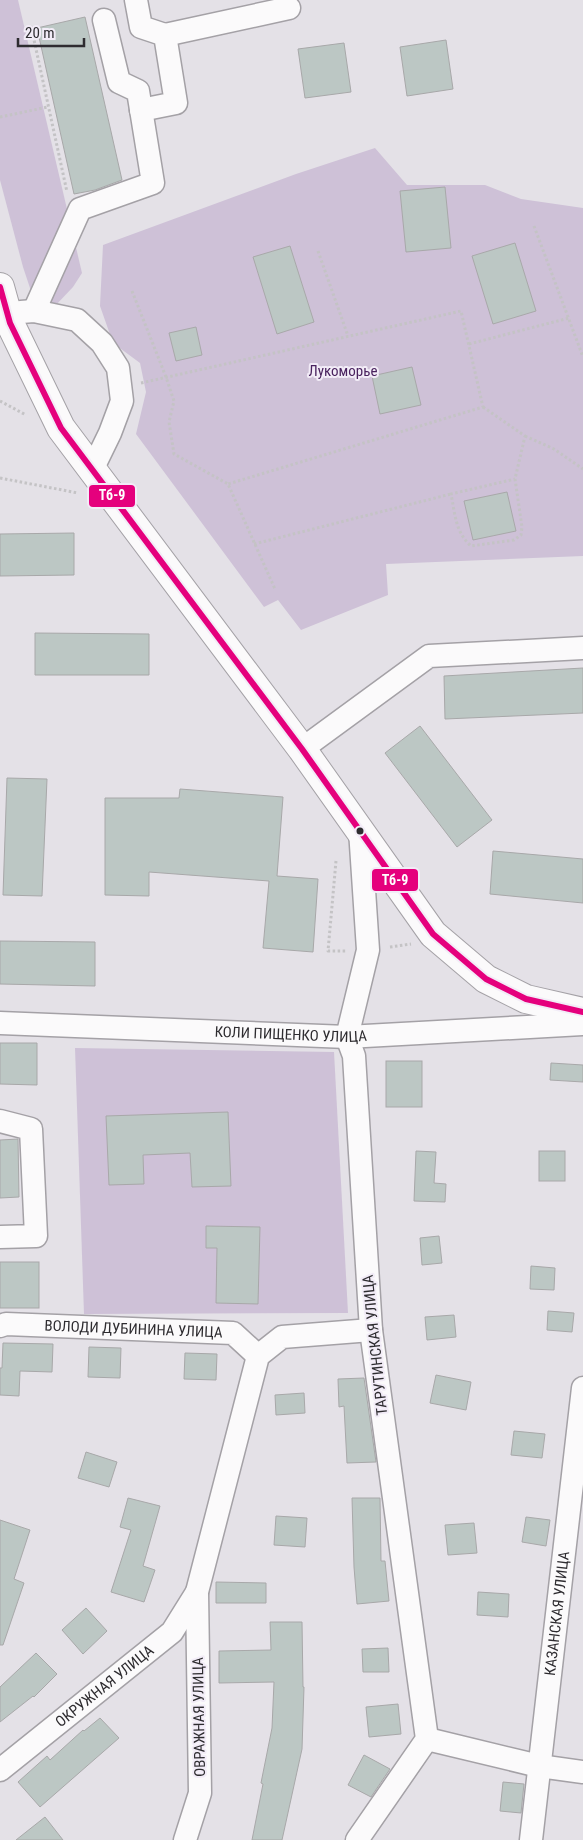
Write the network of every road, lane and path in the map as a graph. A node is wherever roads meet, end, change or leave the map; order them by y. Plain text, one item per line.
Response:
1 (136, 0) edge
2 (289, 8) dead end
3 (104, 20) dead end
4 (31, 26) dead end
5 (165, 35) junction
6 (48, 107) junction
7 (141, 110) junction
8 (0, 118) edge
9 (80, 209) junction
10 (534, 226) dead end
11 (318, 251) dead end
12 (132, 292) dead end
13 (4, 300) edge
14 (34, 311) junction
15 (569, 318) junction
16 (348, 336) junction
17 (469, 344) junction
18 (583, 357) edge
19 (166, 377) junction
20 (120, 387) junction
21 (0, 401) edge
22 (483, 406) junction
23 (28, 416) dead end
24 (525, 436) junction
25 (583, 469) edge
26 (0, 478) edge
27 (515, 479) junction
28 (89, 482) junction
29 (228, 484) junction
30 (451, 494) junction
31 (254, 544) junction
32 (275, 589) dead end
33 (583, 648) edge
34 (302, 749) junction
35 (360, 830) junction
36 (583, 1012) edge
37 (0, 1023) edge
38 (583, 1024) edge
39 (347, 1037) junction
40 (0, 1121) edge
41 (0, 1237) edge
42 (0, 1326) edge
43 (371, 1330) junction
44 (258, 1356) junction
45 (583, 1388) edge
46 (197, 1592) junction
47 (427, 1739) junction
48 (539, 1766) junction
49 (0, 1770) edge
50 (583, 1772) edge
51 (185, 1840) edge
52 (357, 1840) edge
53 (531, 1840) edge

1 - 5 street
2 - 5 street
3 - 7 street
4 - 6 path
5 - 7 street
6 - 8 path
6 - 9 path
7 - 9 street
9 - 14 street
10 - 15 path
11 - 16 path
12 - 19 path
13 - 14 street
13 - 28 main road
14 - 20 street
15 - 17 path
15 - 18 path
16 - 17 path
16 - 19 path
17 - 22 path
19 - 20 path
19 - 29 path
20 - 28 street
21 - 23 path
22 - 24 path
22 - 29 path
24 - 25 path
24 - 27 path
26 - 28 path
27 - 30 path
27 - 30 path
28 - 34 main road
29 - 31 path
30 - 31 path
31 - 32 path
33 - 34 street
34 - 35 main road
35 - 36 main road
35 - 39 street
37 - 39 street, КОЛИ ПИЩЕНКО УЛИЦА
38 - 39 street, КОЛИ ПИЩЕНКО УЛИЦА
39 - 43 street, ТАРУТИНСКАЯ УЛИЦА
40 - 41 street
42 - 44 street, ВОЛОДИ ДУБИНИНА УЛИЦА
43 - 44 street
43 - 47 street, ТАРУТИНСКАЯ УЛИЦА
44 - 46 street
45 - 48 street, КАЗАНСКАЯ УЛИЦА
46 - 49 street, ОКРУЖНАЯ УЛИЦА
46 - 51 street, ОВРАЖНАЯ УЛИЦА
47 - 48 street
47 - 52 street
48 - 50 street
48 - 53 street, КАЗАНСКАЯ УЛИЦА

